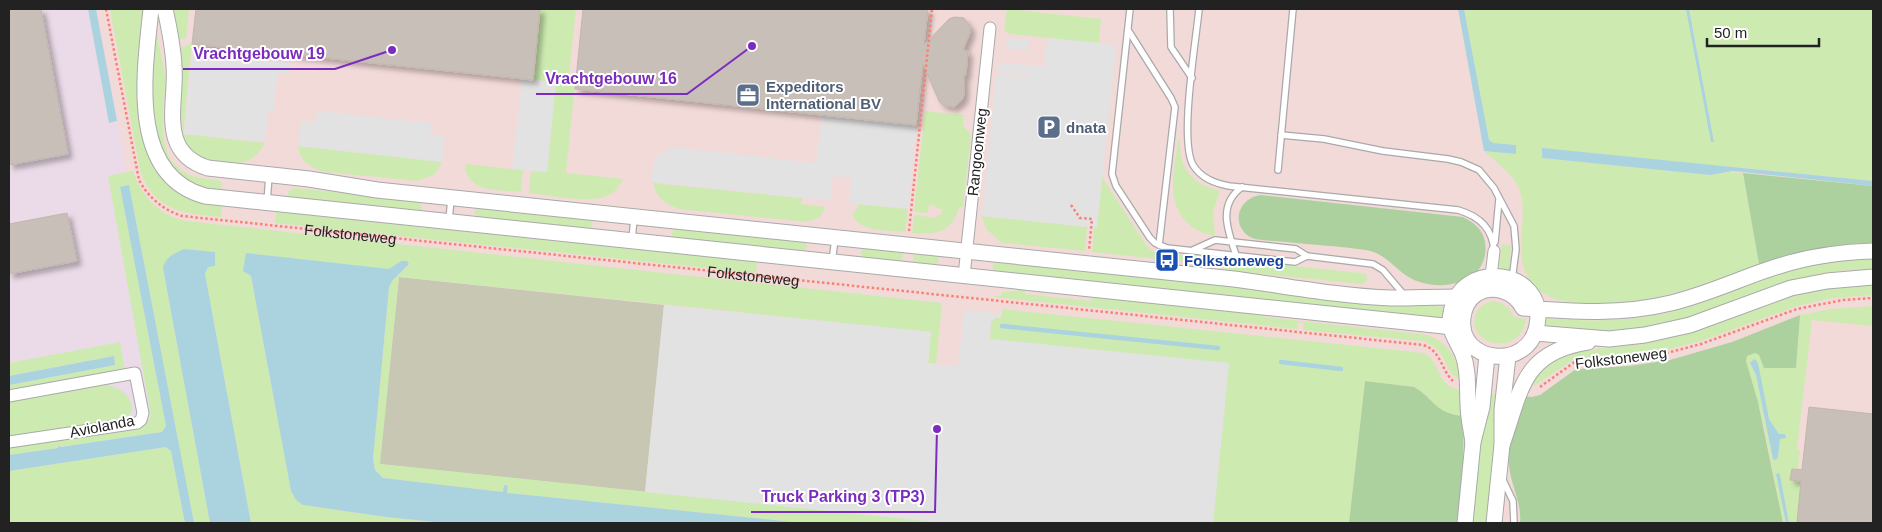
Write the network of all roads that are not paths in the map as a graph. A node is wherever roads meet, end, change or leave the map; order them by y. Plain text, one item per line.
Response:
1 (151, 9) edge
2 (165, 9) edge
3 (1130, 9) edge
4 (1170, 9) edge
5 (1199, 9) edge
6 (1293, 9) edge
7 (990, 28) dead end
8 (1128, 30) junction
9 (1192, 78) junction
10 (1281, 134) junction
11 (1278, 170) dead end
12 (269, 175) junction
13 (1243, 187) junction
14 (1497, 193) junction
15 (451, 197) junction
16 (266, 204) junction
17 (634, 216) junction
18 (449, 222) junction
19 (835, 237) junction
20 (632, 242) junction
21 (1232, 242) junction
22 (1159, 245) junction
23 (967, 250) junction
24 (1193, 251) junction
25 (1494, 251) junction
26 (1873, 251) edge
27 (1236, 255) junction
28 (1307, 256) junction
29 (832, 262) junction
30 (964, 276) junction
31 (1491, 276) junction
32 (1873, 277) edge
33 (1512, 280) junction
34 (1457, 297) junction
35 (1406, 298) junction
36 (1537, 309) junction
37 (1457, 328) junction
38 (1535, 333) junction
39 (1609, 339) junction
40 (1487, 355) junction
41 (1508, 356) junction
42 (9, 396) edge
43 (9, 442) edge
44 (1473, 442) junction
45 (1502, 445) junction
46 (1499, 473) junction
47 (1465, 523) edge
48 (1494, 523) edge
49 (1514, 523) edge

1 - 16 street, Folkstoneweg
2 - 12 street
3 - 8 lane
4 - 9 lane
5 - 9 lane
6 - 10 lane
7 - 23 street, Rangoonweg
8 - 22 lane
8 - 22 lane
9 - 13 lane
10 - 11 lane
10 - 14 lane
12 - 15 street
12 - 16 lane
13 - 21 lane
13 - 25 lane
14 - 25 lane
14 - 33 lane
15 - 17 street
15 - 18 lane
16 - 18 street, Folkstoneweg
17 - 19 street
17 - 20 lane
18 - 20 street, Folkstoneweg
19 - 23 street
19 - 29 lane
20 - 29 street, Folkstoneweg
21 - 24 lane
21 - 27 lane
21 - 28 lane
22 - 24 lane
23 - 30 street, Rangoonweg
23 - 35 street
24 - 27 lane
25 - 31 street
26 - 36 street
27 - 28 lane
28 - 35 lane
29 - 30 street, Folkstoneweg
30 - 37 street, Folkstoneweg
31 - 33 street
31 - 34 street
32 - 39 street, Folkstoneweg
33 - 36 street
34 - 35 street
34 - 37 street
36 - 37 street
36 - 38 street
37 - 40 street
37 - 44 street
38 - 39 street, Folkstoneweg
38 - 41 street
39 - 45 street
40 - 41 street
40 - 44 street
41 - 45 street
42 - 43 street, Aviolanda
44 - 47 street
45 - 46 street
46 - 48 street
46 - 49 lane

